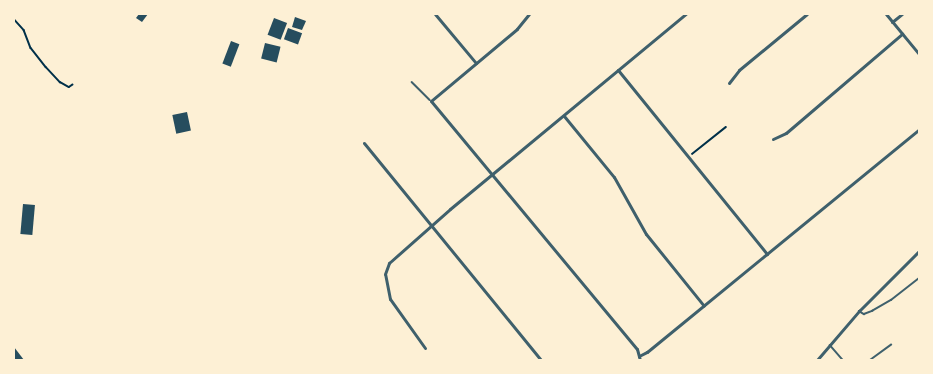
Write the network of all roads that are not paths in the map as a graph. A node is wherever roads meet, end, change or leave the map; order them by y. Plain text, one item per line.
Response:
1 (435, 14) edge
2 (529, 14) edge
3 (686, 14) edge
4 (807, 14) edge
5 (886, 14) edge
6 (902, 14) edge
7 (892, 22) junction
8 (902, 34) junction
9 (919, 54) edge
10 (476, 63) junction
11 (618, 70) junction
12 (412, 82) dead end
13 (729, 83) dead end
14 (431, 101) junction
15 (564, 116) junction
16 (919, 130) edge
17 (773, 139) dead end
18 (364, 143) dead end
19 (492, 174) junction
20 (431, 225) junction
21 (919, 251) edge
22 (766, 254) junction
23 (919, 278) edge
24 (704, 306) junction
25 (859, 311) junction
26 (830, 345) junction
27 (891, 345) dead end
28 (425, 348) dead end
29 (639, 356) junction
30 (541, 360) edge
31 (640, 360) edge
32 (817, 360) edge
33 (843, 360) edge
34 (870, 360) edge

1 - 10 street
2 - 10 street
3 - 11 street
4 - 13 street
5 - 7 street
6 - 7 street
7 - 8 street
8 - 9 street
8 - 17 street
10 - 14 street
11 - 15 street
11 - 22 street
12 - 14 lane
14 - 19 street
15 - 19 street
15 - 24 street
16 - 22 street
18 - 20 street
19 - 20 street
19 - 29 street
20 - 28 street
20 - 30 street
21 - 25 street
22 - 24 street
23 - 25 lane
24 - 29 street
25 - 26 street
26 - 32 street
26 - 33 lane
27 - 34 lane
29 - 31 street

